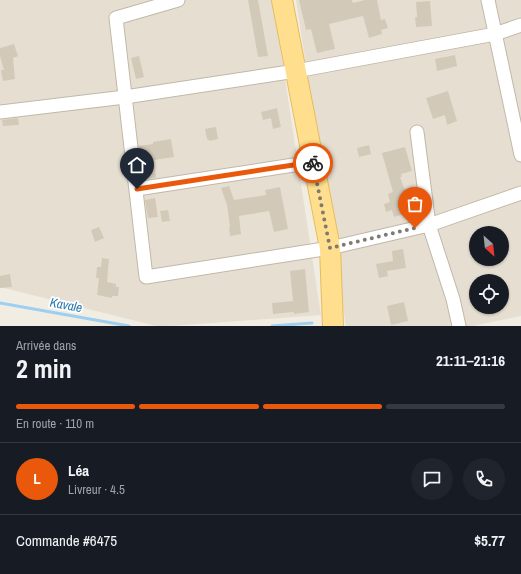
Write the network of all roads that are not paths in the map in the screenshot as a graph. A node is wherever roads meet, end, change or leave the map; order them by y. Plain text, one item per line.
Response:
1 (178, 0) edge
2 (282, 0) edge
3 (488, 0) edge
4 (521, 25) edge
5 (495, 34) junction
6 (296, 71) junction
7 (125, 97) junction
8 (0, 112) edge
9 (417, 132) dead end
10 (521, 155) edge
11 (313, 162) junction
12 (137, 189) junction
13 (521, 193) edge
14 (429, 225) junction
15 (330, 248) junction
16 (333, 326) edge
17 (459, 326) edge

1 - 7 street
2 - 6 main road
3 - 5 street
4 - 5 street
5 - 6 street
5 - 10 street
6 - 7 street
6 - 11 main road
7 - 8 street
7 - 12 street
9 - 14 street
11 - 12 street
11 - 15 main road
12 - 15 street
13 - 14 street
14 - 15 street
14 - 17 street
15 - 16 main road

